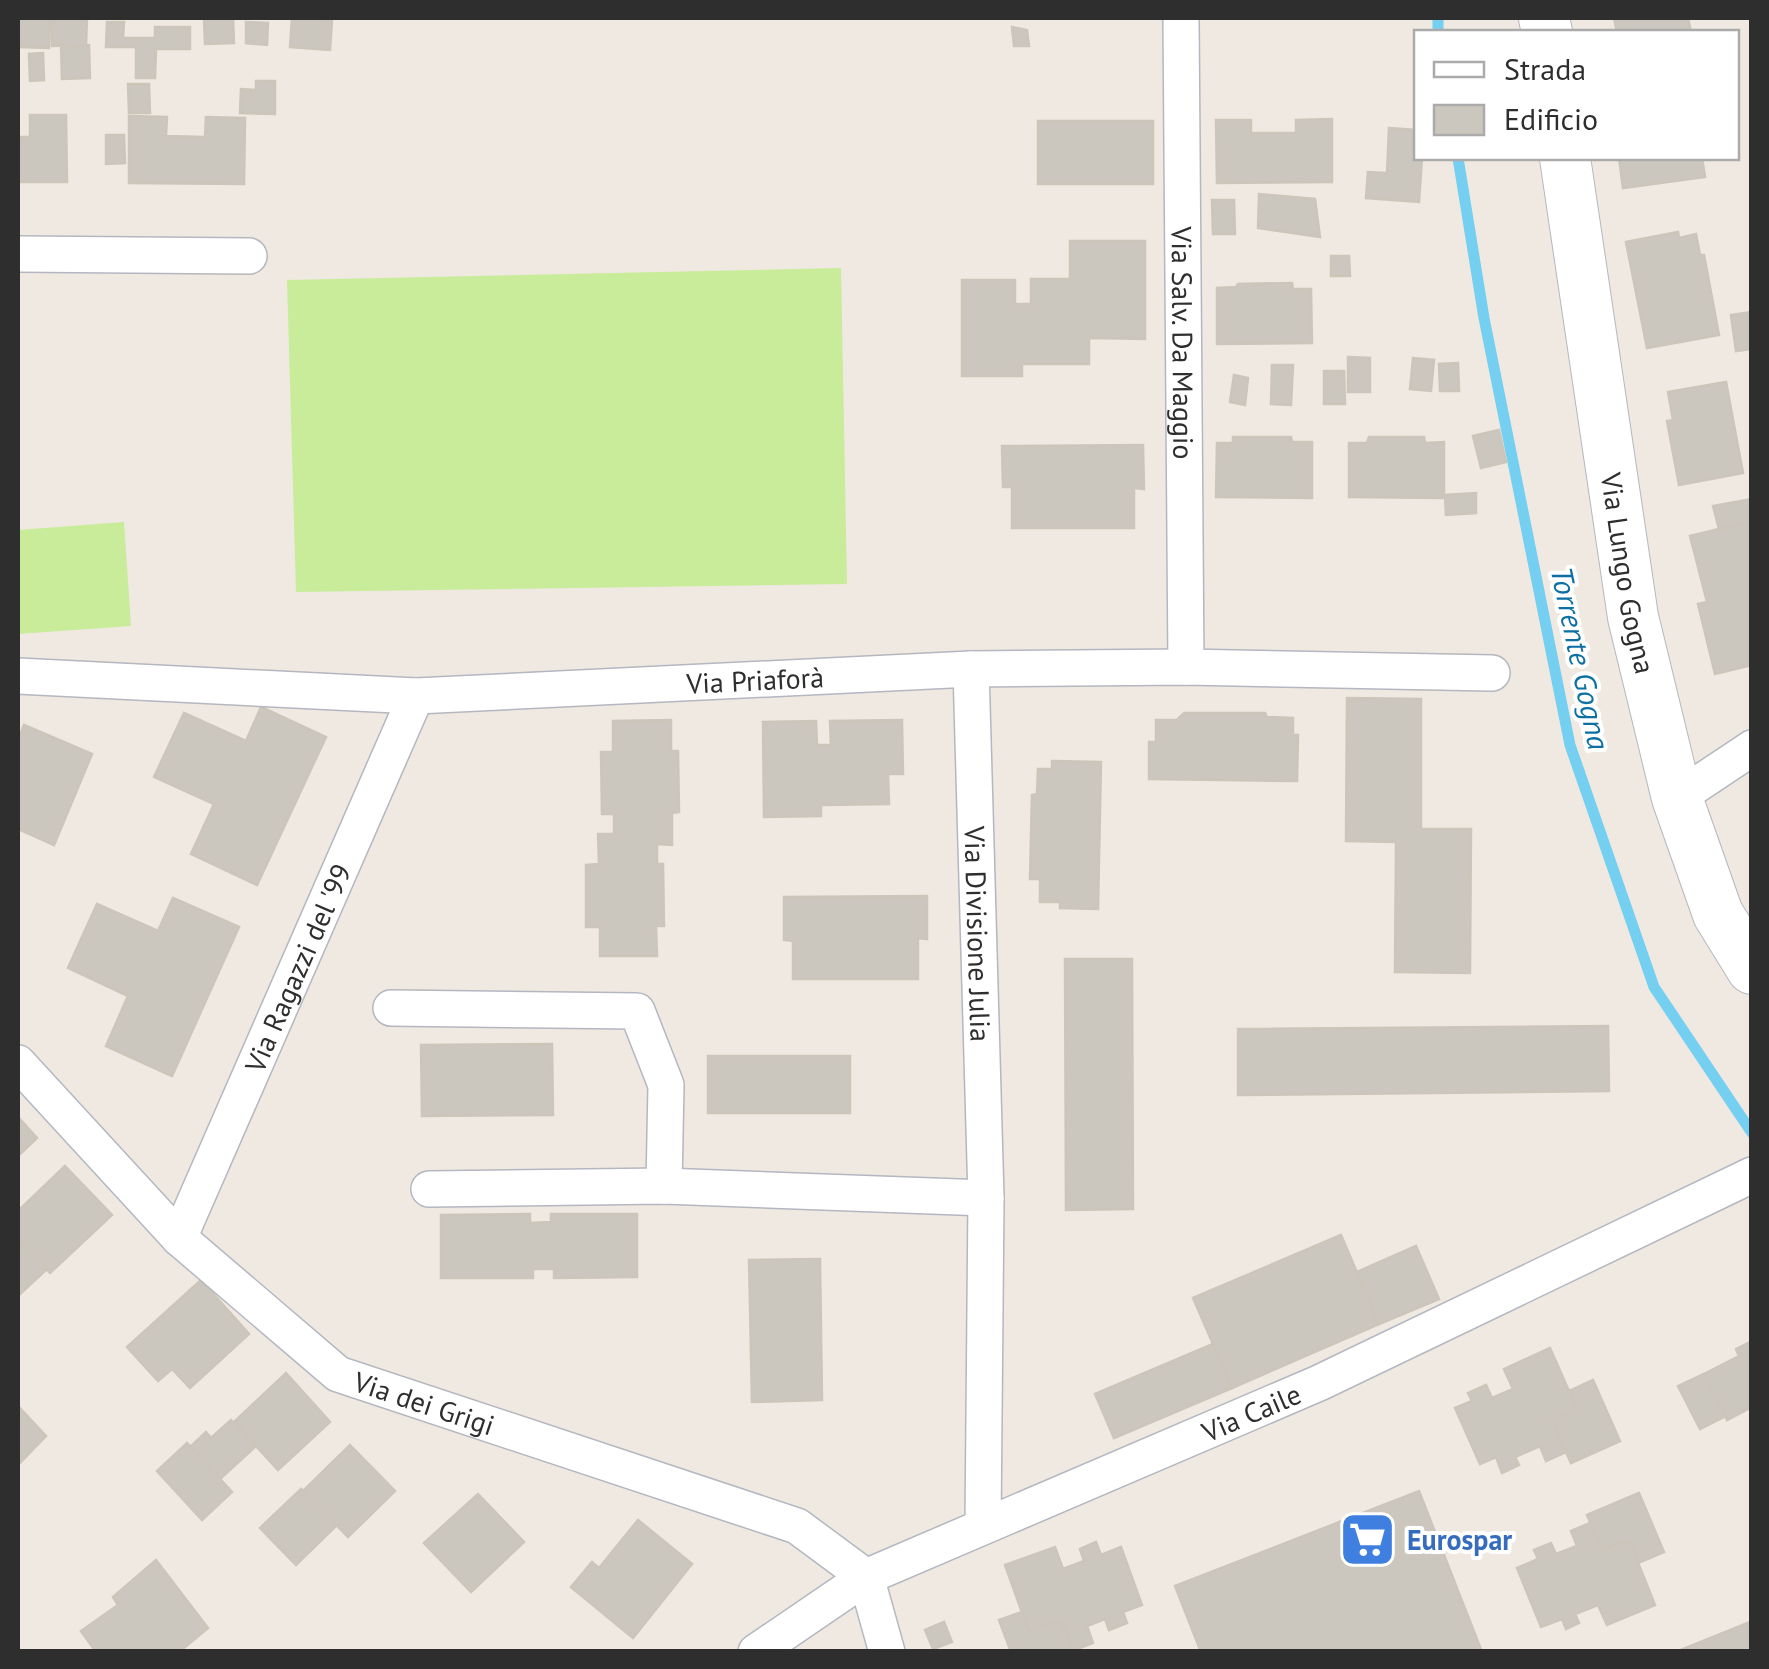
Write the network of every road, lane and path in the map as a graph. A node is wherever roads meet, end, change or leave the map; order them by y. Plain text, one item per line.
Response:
1 (1181, 18) edge
2 (1566, 160) edge
3 (18, 254) edge
4 (248, 256) dead end
5 (1186, 668) junction
6 (970, 669) junction
7 (1492, 673) dead end
8 (18, 676) edge
9 (416, 696) junction
10 (1752, 748) edge
11 (1677, 798) junction
12 (1752, 969) edge
13 (391, 1008) dead end
14 (18, 1063) edge
15 (1750, 1175) edge
16 (664, 1186) junction
17 (429, 1188) dead end
18 (986, 1198) junction
19 (179, 1238) junction
20 (984, 1526) junction
21 (866, 1577) junction
22 (756, 1652) edge
23 (887, 1652) edge

1 - 5 street, Via Salv. Da Maggio
2 - 11 street, Via Lungo Gogna
3 - 4 street
5 - 6 street, Via Priaforà
5 - 7 street, Via Priaforà
6 - 9 street, Via Priaforà
6 - 18 street, Via Divisione Julia
8 - 9 street, Via Priaforà
9 - 19 street, Via Ragazzi del '99
10 - 11 street
11 - 12 street, Via Lungo Gogna
13 - 16 street
14 - 19 street, Via dei Grigi
15 - 20 street, Via Caile
16 - 17 street
16 - 18 street
18 - 20 street, Via Divisione Julia
19 - 21 street, Via dei Grigi
20 - 21 street, Via Caile
21 - 22 street, Via Caile
21 - 23 street

